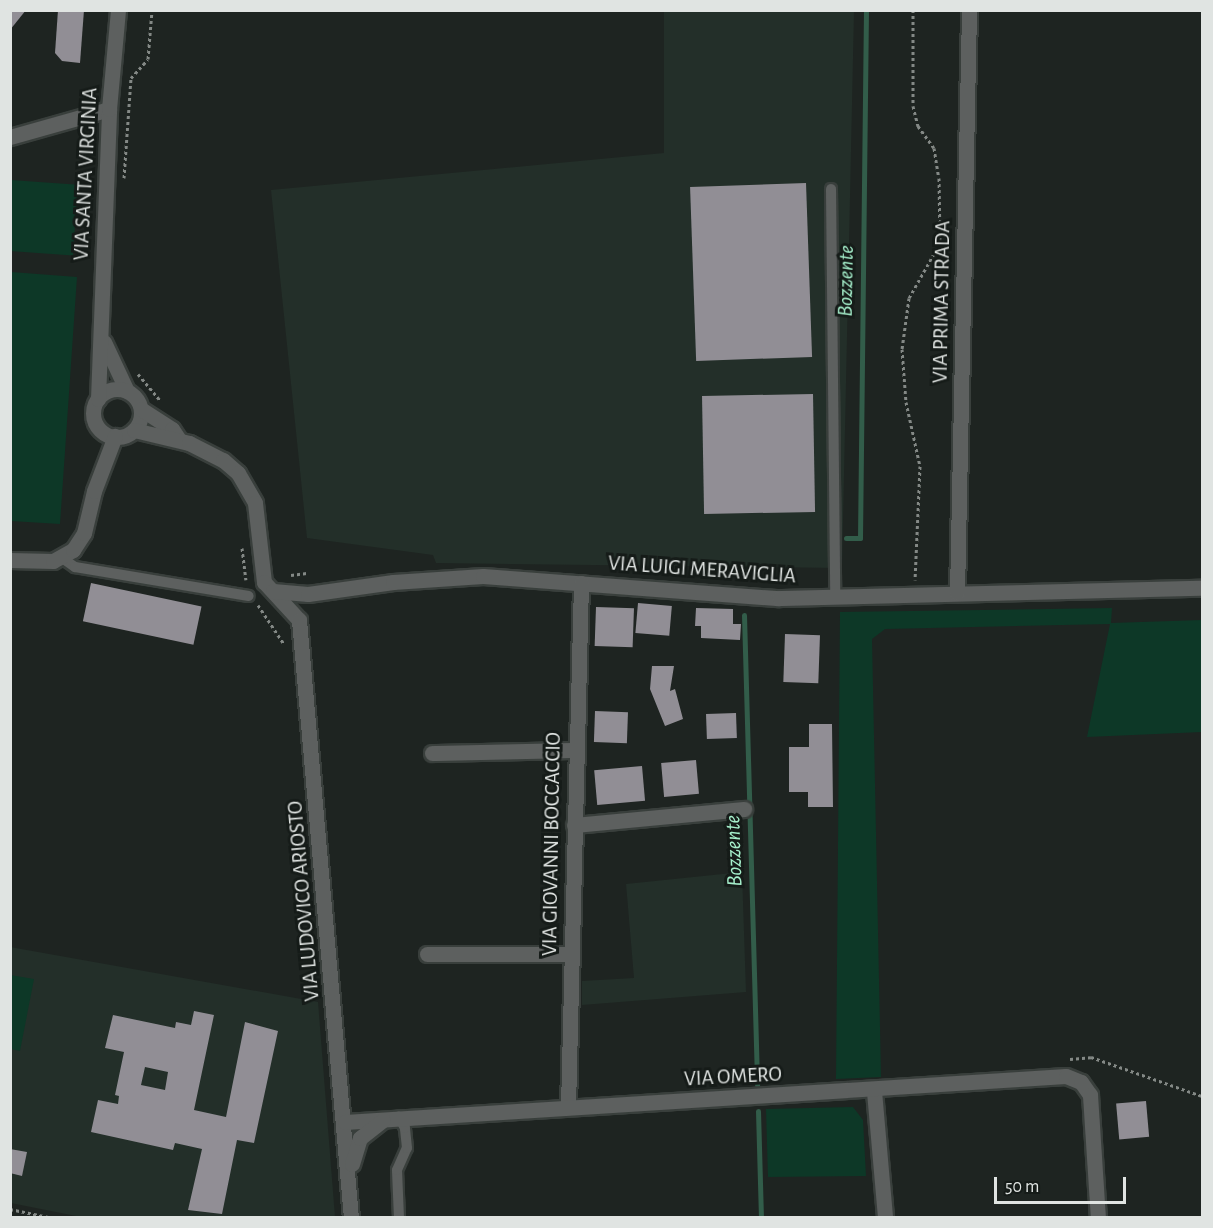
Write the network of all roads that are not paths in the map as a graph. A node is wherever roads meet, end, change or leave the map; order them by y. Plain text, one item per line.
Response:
1 (118, 10) edge
2 (969, 10) edge
3 (109, 109) junction
4 (10, 136) edge
5 (831, 189) dead end
6 (103, 340) junction
7 (127, 391) junction
8 (98, 399) junction
9 (141, 409) junction
10 (134, 430) junction
11 (115, 436) junction
12 (178, 438) junction
13 (62, 558) junction
14 (10, 560) edge
15 (580, 583) junction
16 (1203, 588) edge
17 (273, 591) junction
18 (957, 593) junction
19 (308, 594) junction
20 (835, 596) junction
21 (251, 597) road end
22 (298, 620) junction
23 (575, 750) junction
24 (432, 753) dead end
25 (744, 809) dead end
26 (574, 825) junction
27 (427, 954) dead end
28 (571, 954) junction
29 (874, 1091) junction
30 (568, 1107) junction
31 (392, 1118) junction
32 (345, 1122) junction
33 (349, 1176) junction
34 (351, 1218) edge
35 (399, 1218) edge
36 (885, 1218) edge
37 (1098, 1218) edge

1 - 3 street, VIA SANTA VIRGINIA
2 - 18 street, VIA PRIMA STRADA
3 - 4 street
3 - 6 street, VIA SANTA VIRGINIA
5 - 20 lane
6 - 7 street, VIA SANTA VIRGINIA
6 - 8 street, VIA SANTA VIRGINIA
7 - 8 street
7 - 9 street
8 - 11 street
9 - 10 street
9 - 12 street
10 - 11 street
10 - 12 street
11 - 13 street
12 - 17 street
13 - 14 street
13 - 21 lane
15 - 19 street, VIA LUIGI MERAVIGLIA
15 - 20 street, VIA LUIGI MERAVIGLIA
15 - 23 street, VIA GIOVANNI BOCCACCIO
16 - 18 street, VIA LUIGI MERAVIGLIA
17 - 19 street, VIA LUIGI MERAVIGLIA
17 - 22 street
18 - 20 street, VIA LUIGI MERAVIGLIA
19 - 22 street
22 - 32 street, VIA LUDOVICO ARIOSTO
23 - 24 street
23 - 26 street, VIA GIOVANNI BOCCACCIO
25 - 26 street
26 - 28 street, VIA GIOVANNI BOCCACCIO
27 - 28 street
28 - 30 street, VIA GIOVANNI BOCCACCIO
29 - 30 street, VIA OMERO
29 - 36 street
29 - 37 street, VIA OMERO
30 - 31 street, VIA OMERO
31 - 32 street, VIA OMERO
31 - 33 street
31 - 35 lane
32 - 33 street, VIA LUDOVICO ARIOSTO
33 - 34 street, VIA LUDOVICO ARIOSTO

